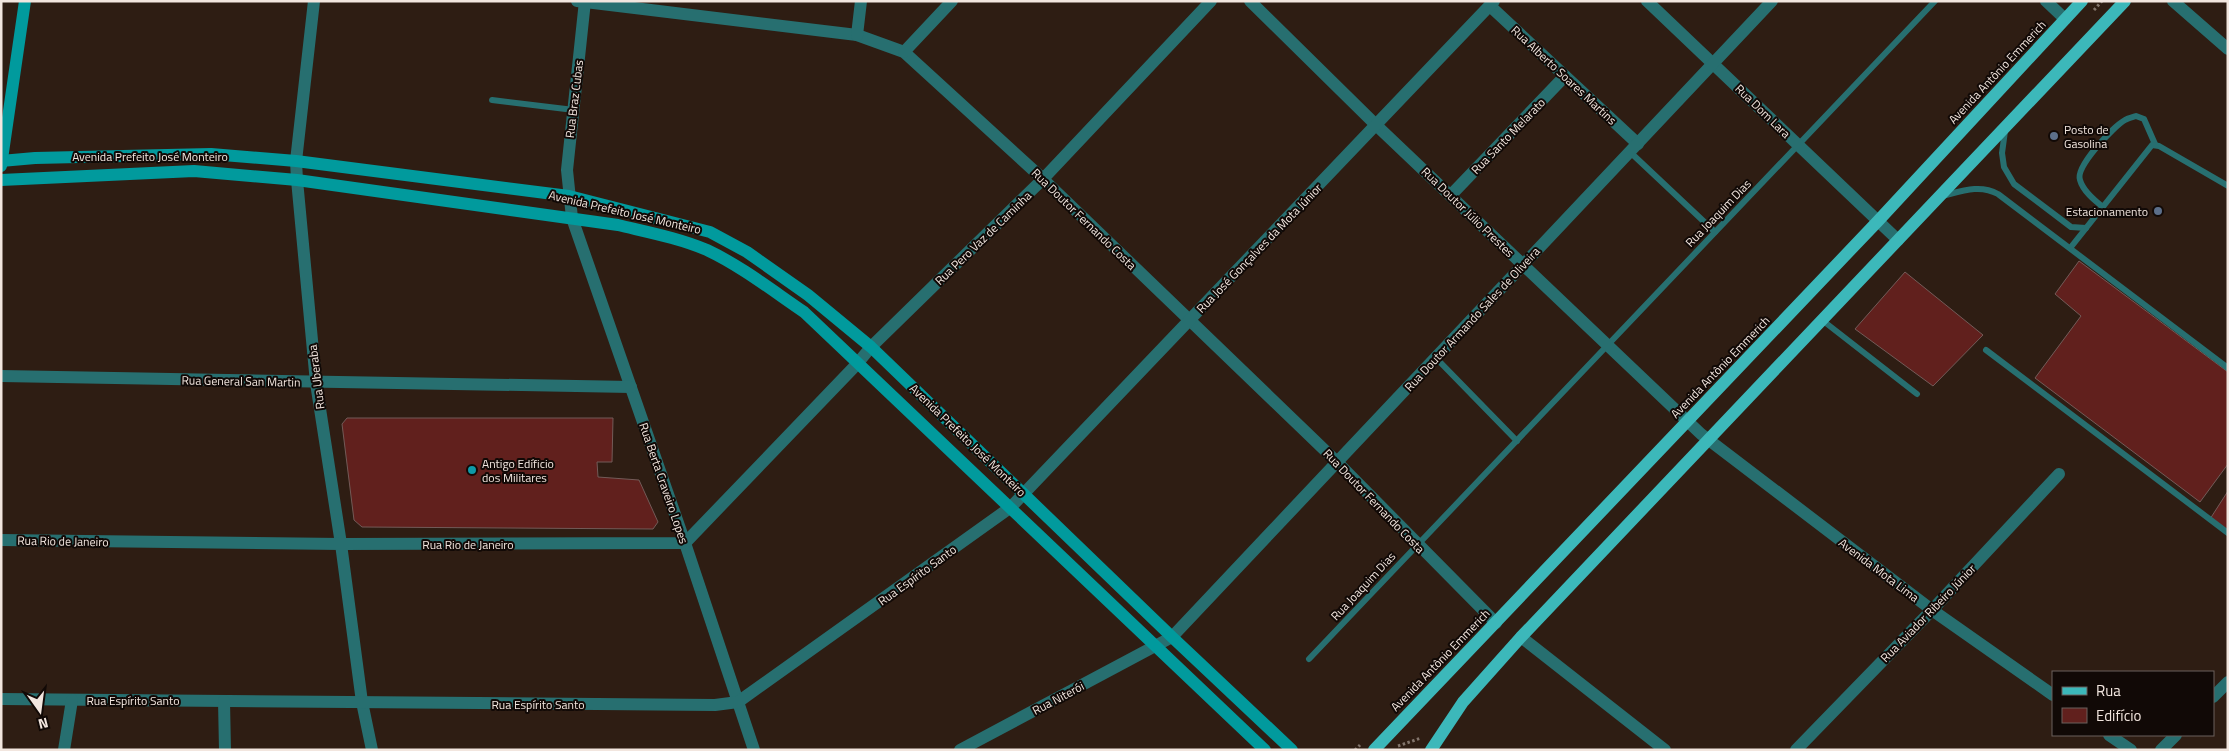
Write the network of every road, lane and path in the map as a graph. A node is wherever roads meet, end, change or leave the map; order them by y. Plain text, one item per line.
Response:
1 (25, 1) edge
2 (314, 1) edge
3 (861, 1) edge
4 (952, 1) edge
5 (1211, 1) edge
6 (1250, 1) edge
7 (1648, 1) edge
8 (1772, 1) edge
9 (1935, 1) edge
10 (2046, 1) edge
11 (2082, 1) edge
12 (2126, 1) edge
13 (2173, 1) edge
14 (583, 2) edge
15 (1492, 4) edge
16 (2065, 19) junction
17 (857, 36) junction
18 (2228, 49) edge
19 (904, 52) junction
20 (1713, 64) junction
21 (1565, 76) junction
22 (492, 100) dead end
23 (574, 110) junction
24 (1376, 125) junction
25 (2006, 129) junction
26 (2155, 144) junction
27 (1798, 145) junction
28 (1634, 148) junction
29 (296, 161) junction
30 (2, 163) edge
31 (1, 180) edge
32 (297, 180) junction
33 (1043, 180) junction
34 (2228, 186) edge
35 (569, 196) junction
36 (1451, 196) junction
37 (1941, 197) junction
38 (2103, 207) junction
39 (572, 218) junction
40 (1878, 221) junction
41 (2086, 228) junction
42 (1715, 232) junction
43 (1898, 240) junction
44 (2070, 247) junction
45 (1524, 265) junction
46 (1189, 320) junction
47 (1822, 320) junction
48 (1608, 344) junction
49 (871, 347) junction
50 (1986, 350) dead end
51 (1436, 358) junction
52 (857, 364) junction
53 (2228, 368) edge
54 (1, 376) edge
55 (316, 383) junction
56 (631, 387) junction
57 (1917, 394) dead end
58 (1687, 421) junction
59 (1709, 440) junction
60 (1516, 441) junction
61 (1337, 462) junction
62 (2059, 474) dead end
63 (1023, 494) junction
64 (1012, 507) junction
65 (2228, 532) edge
66 (1, 540) edge
67 (685, 543) junction
68 (341, 544) junction
69 (1417, 545) junction
70 (1932, 610) junction
71 (1496, 622) junction
72 (1172, 637) junction
73 (1521, 637) junction
74 (1157, 646) junction
75 (1309, 659) dead end
76 (2228, 682) edge
77 (2052, 694) edge
78 (2214, 697) edge
79 (1, 699) edge
80 (72, 700) junction
81 (224, 701) junction
82 (362, 702) junction
83 (738, 702) junction
84 (2110, 736) edge
85 (2175, 736) edge
86 (1360, 745) dead end
87 (64, 750) edge
88 (225, 750) edge
89 (372, 750) edge
90 (754, 750) edge
91 (960, 750) edge
92 (1266, 750) edge
93 (1292, 750) edge
94 (1356, 750) edge
95 (1374, 750) edge
96 (1431, 750) edge
97 (1664, 750) edge
98 (1796, 750) edge
99 (2131, 750) edge
100 (2161, 750) edge

1 - 30 main road
2 - 29 street, Rua Uberaba
3 - 17 street
4 - 19 street
5 - 33 street, Rua Pero Vaz de Caminha
6 - 24 street, Rua Doutor Júlio Prestes
7 - 20 street, Rua Dom Lara
8 - 20 street, Rua Doutor Armando Sales de Oliveira
9 - 27 lane, Rua Joaquim Dias
10 - 16 street
11 - 16 main road, Avenida Antônio Emmerich
12 - 25 main road
13 - 18 street
14 - 17 street, Rua Doutor Fernando Costa
14 - 23 street, Rua Braz Cubas
15 - 21 street, Rua Alberto Soares Martins
15 - 24 street, Rua José Gonçalves da Mota Júnior
16 - 40 main road, Avenida Antônio Emmerich
17 - 19 street, Rua Doutor Fernando Costa
19 - 33 street, Rua Doutor Fernando Costa
20 - 27 street, Rua Dom Lara
20 - 28 street, Rua Doutor Armando Sales de Oliveira
21 - 28 street, Rua Alberto Soares Martins
21 - 36 street, Rua Santo Melarato
22 - 23 lane
23 - 35 street, Rua Braz Cubas
24 - 36 street, Rua Doutor Júlio Prestes
24 - 46 street, Rua José Gonçalves da Mota Júnior
25 - 37 main road
25 - 41 lane
26 - 34 lane
26 - 38 lane
26 - 38 lane
27 - 40 street, Rua Dom Lara
27 - 42 lane, Rua Joaquim Dias
28 - 42 lane, Rua Alberto Soares Martins
28 - 45 street, Rua Doutor Armando Sales de Oliveira
29 - 30 main road, Avenida Prefeito José Monteiro
29 - 32 street, Rua Uberaba
29 - 35 main road, Avenida Prefeito José Monteiro
31 - 32 main road, Avenida Prefeito José Monteiro
32 - 39 main road, Avenida Prefeito José Monteiro
32 - 55 street, Rua Uberaba
33 - 46 street, Rua Doutor Fernando Costa
33 - 49 street, Rua Pero Vaz de Caminha
35 - 39 street, Rua Braz Cubas
35 - 49 main road, Avenida Prefeito José Monteiro
36 - 45 street, Rua Doutor Júlio Prestes
37 - 43 main road
37 - 44 lane
38 - 41 lane
39 - 52 main road, Avenida Prefeito José Monteiro
39 - 56 street, Rua Berta Craveiro Lopes
40 - 43 street, Rua Dom Lara
40 - 58 main road, Avenida Antônio Emmerich
41 - 44 lane
42 - 48 lane, Rua Joaquim Dias
43 - 47 main road
44 - 53 lane
45 - 48 street, Rua Doutor Júlio Prestes
45 - 51 street, Rua Doutor Armando Sales de Oliveira
46 - 61 street, Rua Doutor Fernando Costa
46 - 63 street, Rua José Gonçalves da Mota Júnior
47 - 57 lane
47 - 59 main road
48 - 58 street, Rua Doutor Júlio Prestes
48 - 60 lane, Rua Joaquim Dias
49 - 52 street, Rua Pero Vaz de Caminha
49 - 63 main road, Avenida Prefeito José Monteiro
50 - 65 lane
51 - 60 lane
51 - 61 street, Rua Doutor Armando Sales de Oliveira
52 - 64 main road, Avenida Prefeito José Monteiro
52 - 67 street
54 - 55 street, Rua General San Martin
55 - 56 street, Rua General San Martin
55 - 68 street, Rua Uberaba
56 - 67 street, Rua Berta Craveiro Lopes
58 - 59 street, Rua Doutor Júlio Prestes
58 - 71 main road, Avenida Antônio Emmerich
59 - 70 street, Avenida Mota Lima
59 - 73 main road
60 - 69 lane, Rua Joaquim Dias
61 - 69 street, Rua Doutor Fernando Costa
61 - 72 street, Rua Doutor Armando Sales de Oliveira
62 - 70 street, Rua Aviador Ribeiro Júnior
63 - 64 street, Rua José Gonçalves da Mota Júnior
63 - 72 main road, Avenida Prefeito José Monteiro
64 - 74 main road, Avenida Prefeito José Monteiro
64 - 83 street, Rua Espírito Santo
66 - 68 street, Rua Rio de Janeiro
67 - 68 street, Rua Rio de Janeiro
67 - 83 street, Rua Berta Craveiro Lopes
68 - 82 street, Rua Uberaba
69 - 71 street, Rua Doutor Fernando Costa
69 - 75 lane, Rua Joaquim Dias
70 - 77 street, Avenida Mota Lima
70 - 98 street, Rua Aviador Ribeiro Júnior
71 - 95 main road, Avenida Antônio Emmerich
72 - 74 street, Rua Niterói
72 - 93 main road, Avenida Prefeito José Monteiro
73 - 96 main road
73 - 97 street
74 - 91 street, Rua Niterói
74 - 92 main road, Avenida Prefeito José Monteiro
76 - 78 street
79 - 80 street, Rua Espírito Santo
80 - 81 street, Rua Espírito Santo
80 - 87 street
81 - 82 street, Rua Espírito Santo
81 - 88 street
82 - 83 street, Rua Espírito Santo
82 - 89 street, Rua Uberaba
83 - 90 street, Rua Berta Craveiro Lopes
84 - 99 street
85 - 100 street
86 - 94 path

